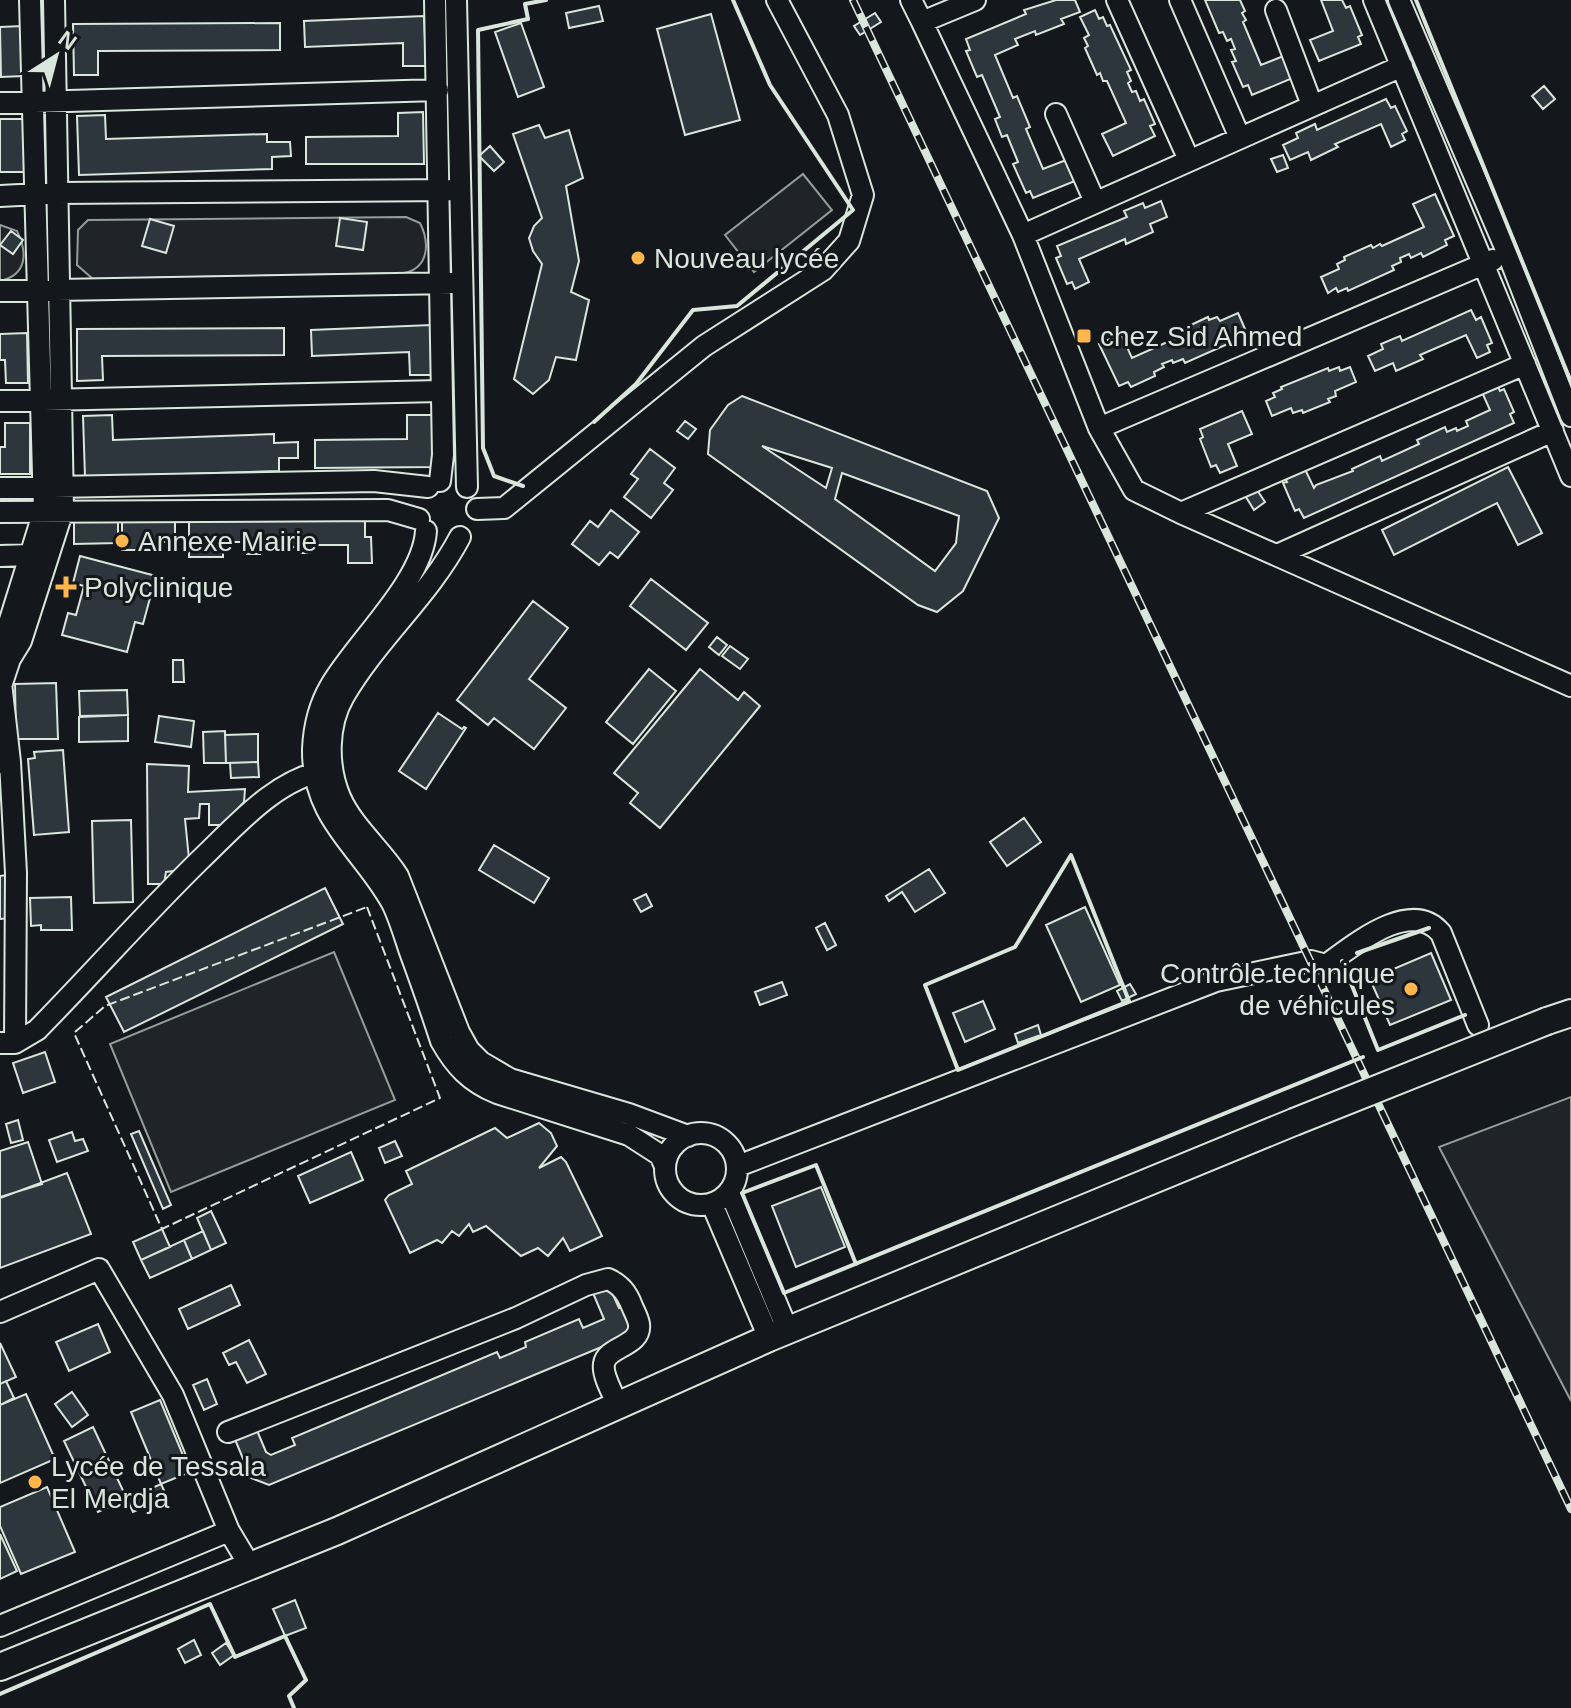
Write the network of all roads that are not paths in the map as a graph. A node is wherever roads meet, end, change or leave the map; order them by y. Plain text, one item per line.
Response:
1 (30, 0) edge
2 (54, 0) edge
3 (435, 0) edge
4 (456, 0) edge
5 (777, 0) edge
6 (911, 0) edge
7 (975, 0) edge
8 (1117, 0) edge
9 (1180, 0) edge
10 (1374, 0) edge
11 (1399, 0) edge
12 (1276, 10) dead end
13 (922, 22) junction
14 (1402, 66) junction
15 (438, 90) junction
16 (56, 101) junction
17 (33, 102) junction
18 (0, 103) edge
19 (1312, 105) junction
20 (1056, 114) dead end
21 (1240, 138) junction
22 (1189, 160) junction
23 (450, 190) junction
24 (58, 193) junction
25 (35, 195) junction
26 (0, 196) edge
27 (1095, 202) junction
28 (36, 227) junction
29 (1023, 235) junction
30 (1508, 254) junction
31 (1483, 264) junction
32 (461, 283) junction
33 (440, 284) junction
34 (60, 290) junction
35 (0, 291) edge
36 (38, 291) junction
37 (1525, 364) junction
38 (440, 391) junction
39 (0, 401) edge
40 (52, 401) junction
41 (1571, 416) edge
42 (1099, 428) junction
43 (1553, 431) junction
44 (1571, 476) edge
45 (434, 484) junction
46 (54, 487) junction
47 (467, 487) junction
48 (0, 488) edge
49 (477, 509) junction
50 (54, 510) junction
51 (0, 512) edge
52 (1181, 513) junction
53 (422, 525) junction
54 (460, 537) junction
55 (30, 555) junction
56 (1277, 555) junction
57 (0, 556) edge
58 (0, 652) edge
59 (1, 680) edge
60 (1571, 686) edge
61 (5, 762) edge
62 (323, 770) junction
63 (8, 873) edge
64 (8, 949) edge
65 (1559, 1017) edge
66 (1478, 1025) dead end
67 (7, 1043) edge
68 (688, 1136) junction
69 (665, 1166) junction
70 (738, 1166) junction
71 (730, 1192) junction
72 (712, 1204) junction
73 (0, 1312) edge
74 (778, 1334) junction
75 (618, 1405) junction
76 (228, 1432) dead end
77 (229, 1531) junction
78 (250, 1566) junction
79 (0, 1626) edge
80 (0, 1667) edge

1 - 17 street
2 - 16 street
3 - 15 street
4 - 23 street
5 - 49 street
6 - 13 street
7 - 13 street
8 - 22 street
9 - 21 street
10 - 14 street
11 - 30 street
12 - 19 street
13 - 29 street
14 - 19 street
14 - 31 street
15 - 16 street
15 - 23 street
16 - 17 street
16 - 24 street
17 - 18 street
17 - 25 street
19 - 21 street
20 - 27 street
21 - 22 street
22 - 27 street
23 - 24 street
23 - 32 street
23 - 33 street
24 - 25 street
24 - 28 street
24 - 34 street
25 - 26 street
25 - 28 street
27 - 29 street
28 - 36 street
29 - 42 street
30 - 31 street
30 - 41 street
31 - 37 street
31 - 42 street
32 - 33 street
32 - 47 street
33 - 34 street
33 - 38 street
34 - 36 street
34 - 40 street
35 - 36 street
36 - 40 street
37 - 43 street
37 - 52 street
38 - 40 street
38 - 45 street
39 - 40 street
40 - 46 street
42 - 52 street
43 - 44 street
43 - 56 street
45 - 46 street
45 - 47 street
45 - 53 street
46 - 48 street
46 - 50 street
47 - 49 street
49 - 54 street
50 - 51 street
50 - 53 street
50 - 55 street
50 - 59 street
52 - 56 street
53 - 54 street
53 - 62 street
54 - 62 street
55 - 57 street
55 - 58 street
56 - 60 street
59 - 61 street
61 - 63 street
62 - 67 street
62 - 68 street
62 - 69 street
63 - 64 street
64 - 67 street
65 - 74 main road, bridge
66 - 70 street
68 - 69 street
68 - 70 street
69 - 72 street
70 - 71 street
71 - 72 street
71 - 74 street
72 - 74 street
73 - 77 street
74 - 75 main road
75 - 76 street
75 - 78 main road
77 - 78 street
77 - 79 street
78 - 80 main road

